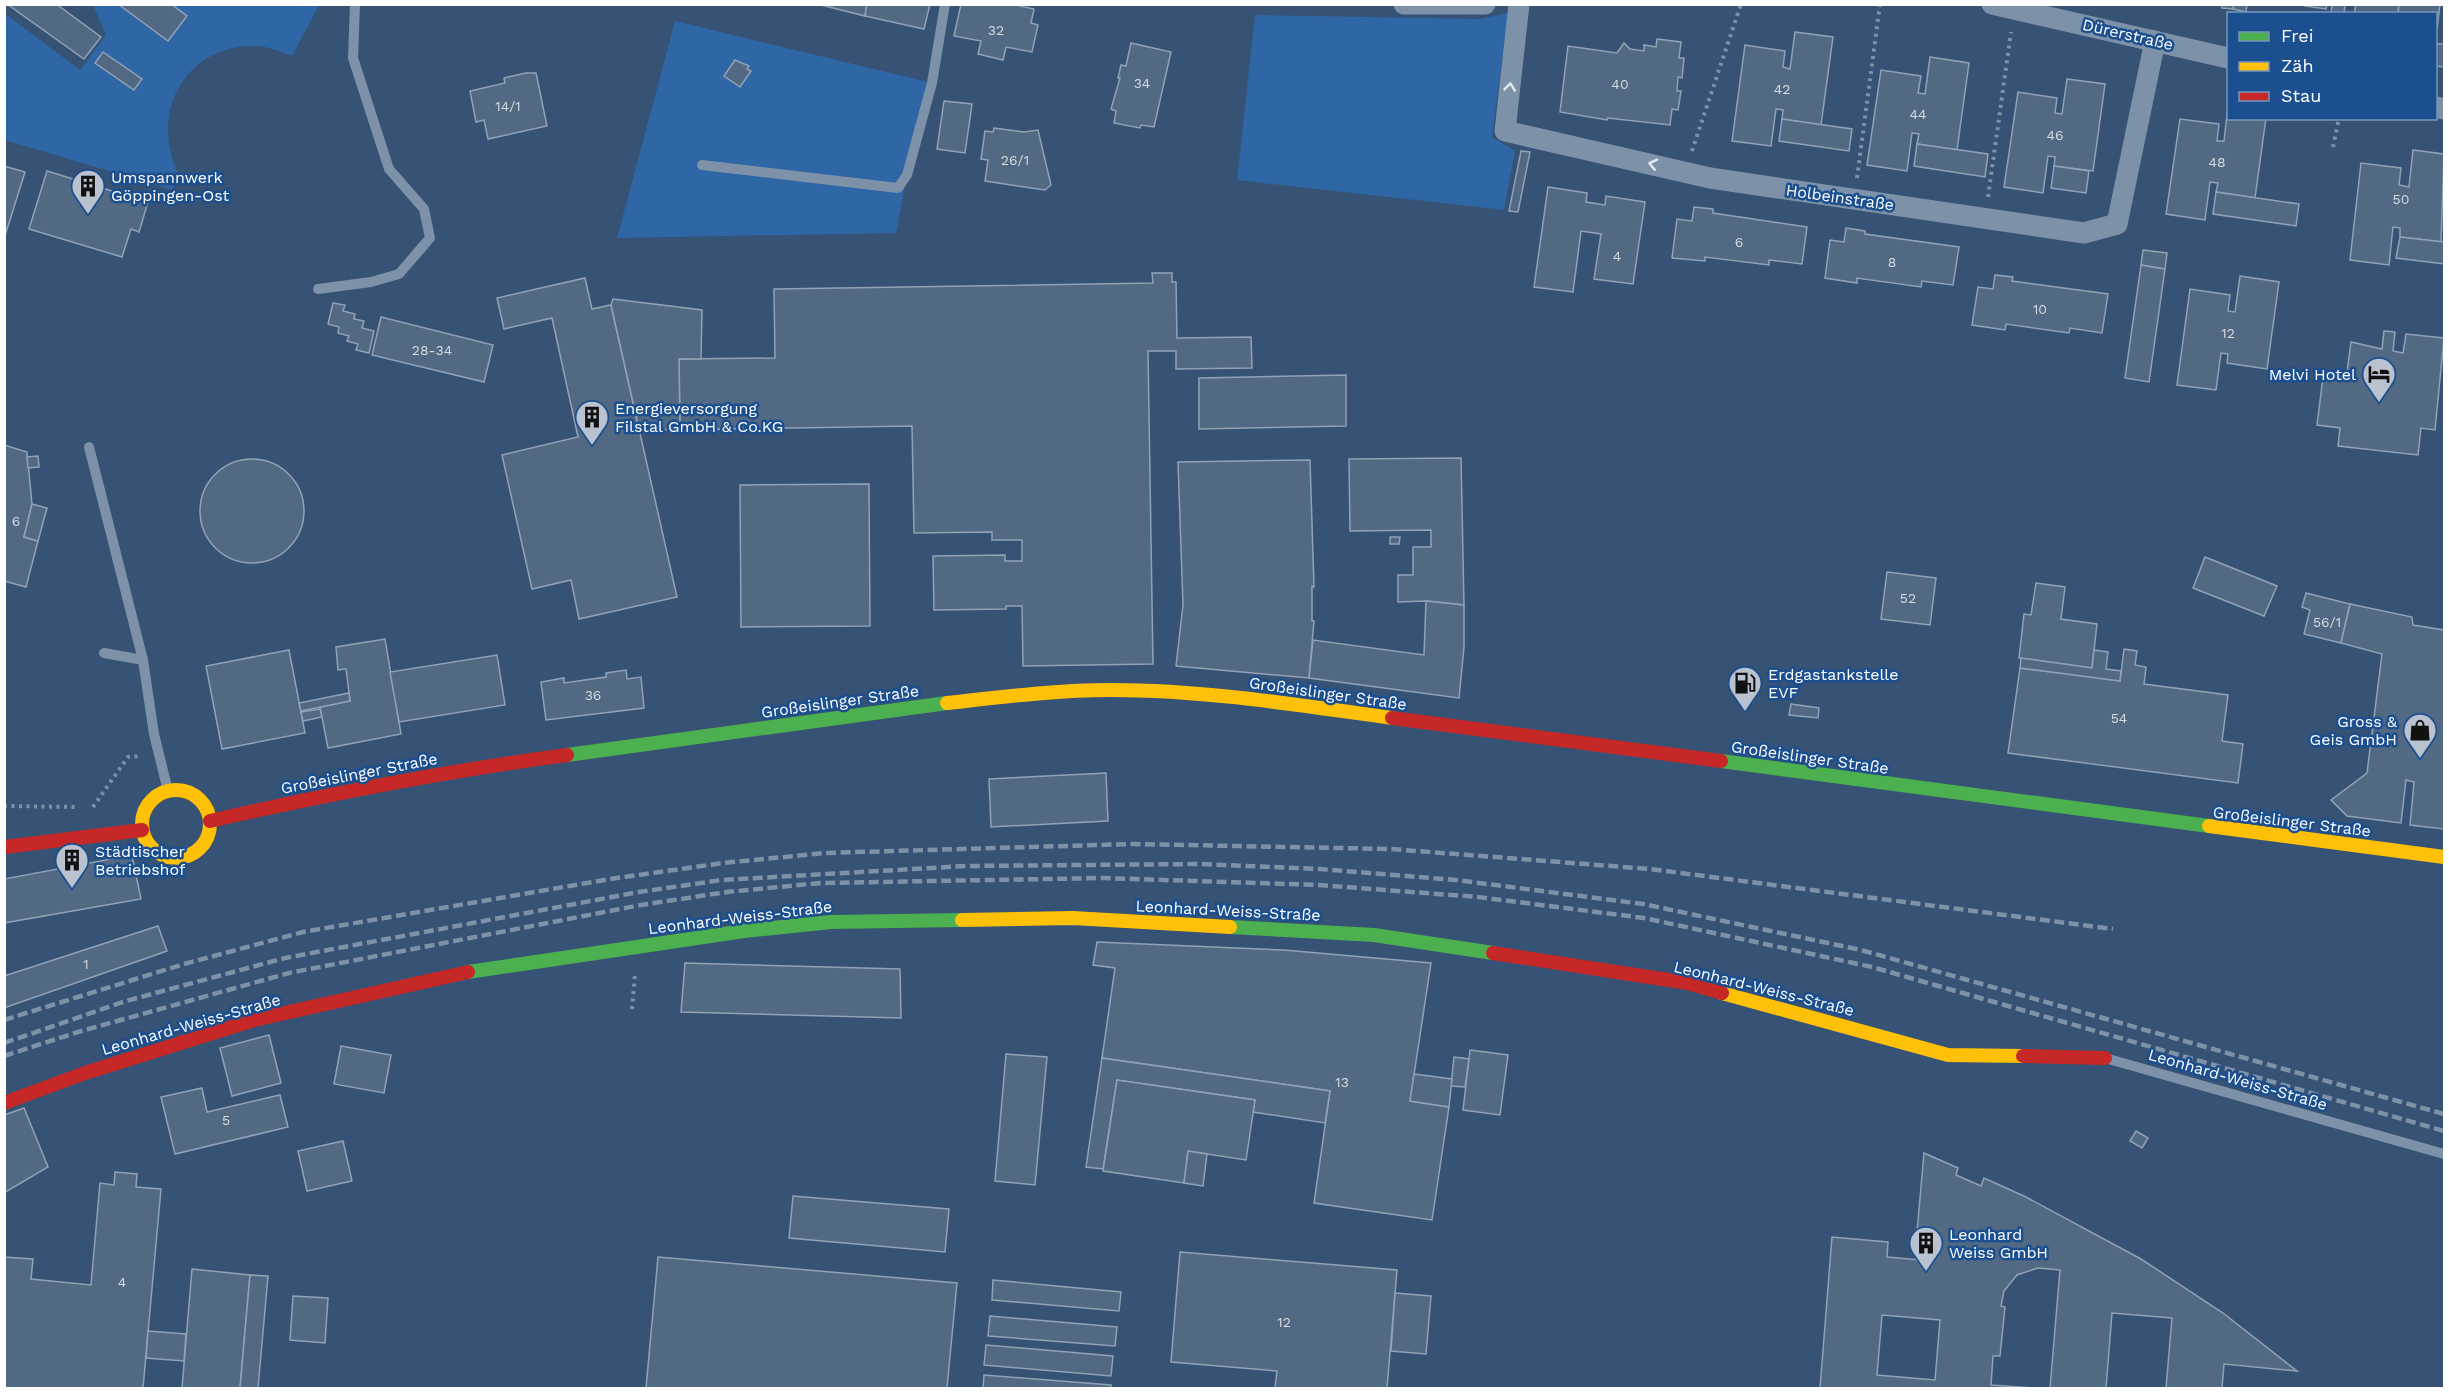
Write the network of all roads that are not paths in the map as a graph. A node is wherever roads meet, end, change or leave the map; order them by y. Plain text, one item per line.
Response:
1 (354, 4) edge
2 (945, 4) edge
3 (1404, 4) edge
4 (1485, 4) edge
5 (1519, 4) edge
6 (1992, 4) edge
7 (2155, 41) junction
8 (2227, 58) edge
9 (702, 165) dead end
10 (318, 289) dead end
11 (89, 447) dead end
12 (104, 653) dead end
13 (143, 660) junction
14 (168, 790) junction
15 (210, 821) junction
16 (142, 830) junction
17 (4, 847) edge
18 (2445, 857) edge
19 (2105, 1058) joint
20 (4, 1103) edge
21 (2445, 1154) edge

1 - 10 lane
2 - 9 lane
3 - 4 street
7 -> 5 street, Holbeinstraße
6 - 7 street, Dürerstraße
7 - 8 street, Dürerstraße
11 - 13 lane
12 - 13 lane
13 - 14 lane
14 - 15 main road
14 - 16 main road
15 - 16 main road
15 - 18 main road, Großeislinger Straße
16 - 17 main road
19 - 20 main road, Leonhard-Weiss-Straße
19 - 21 lane, Leonhard-Weiss-Straße

